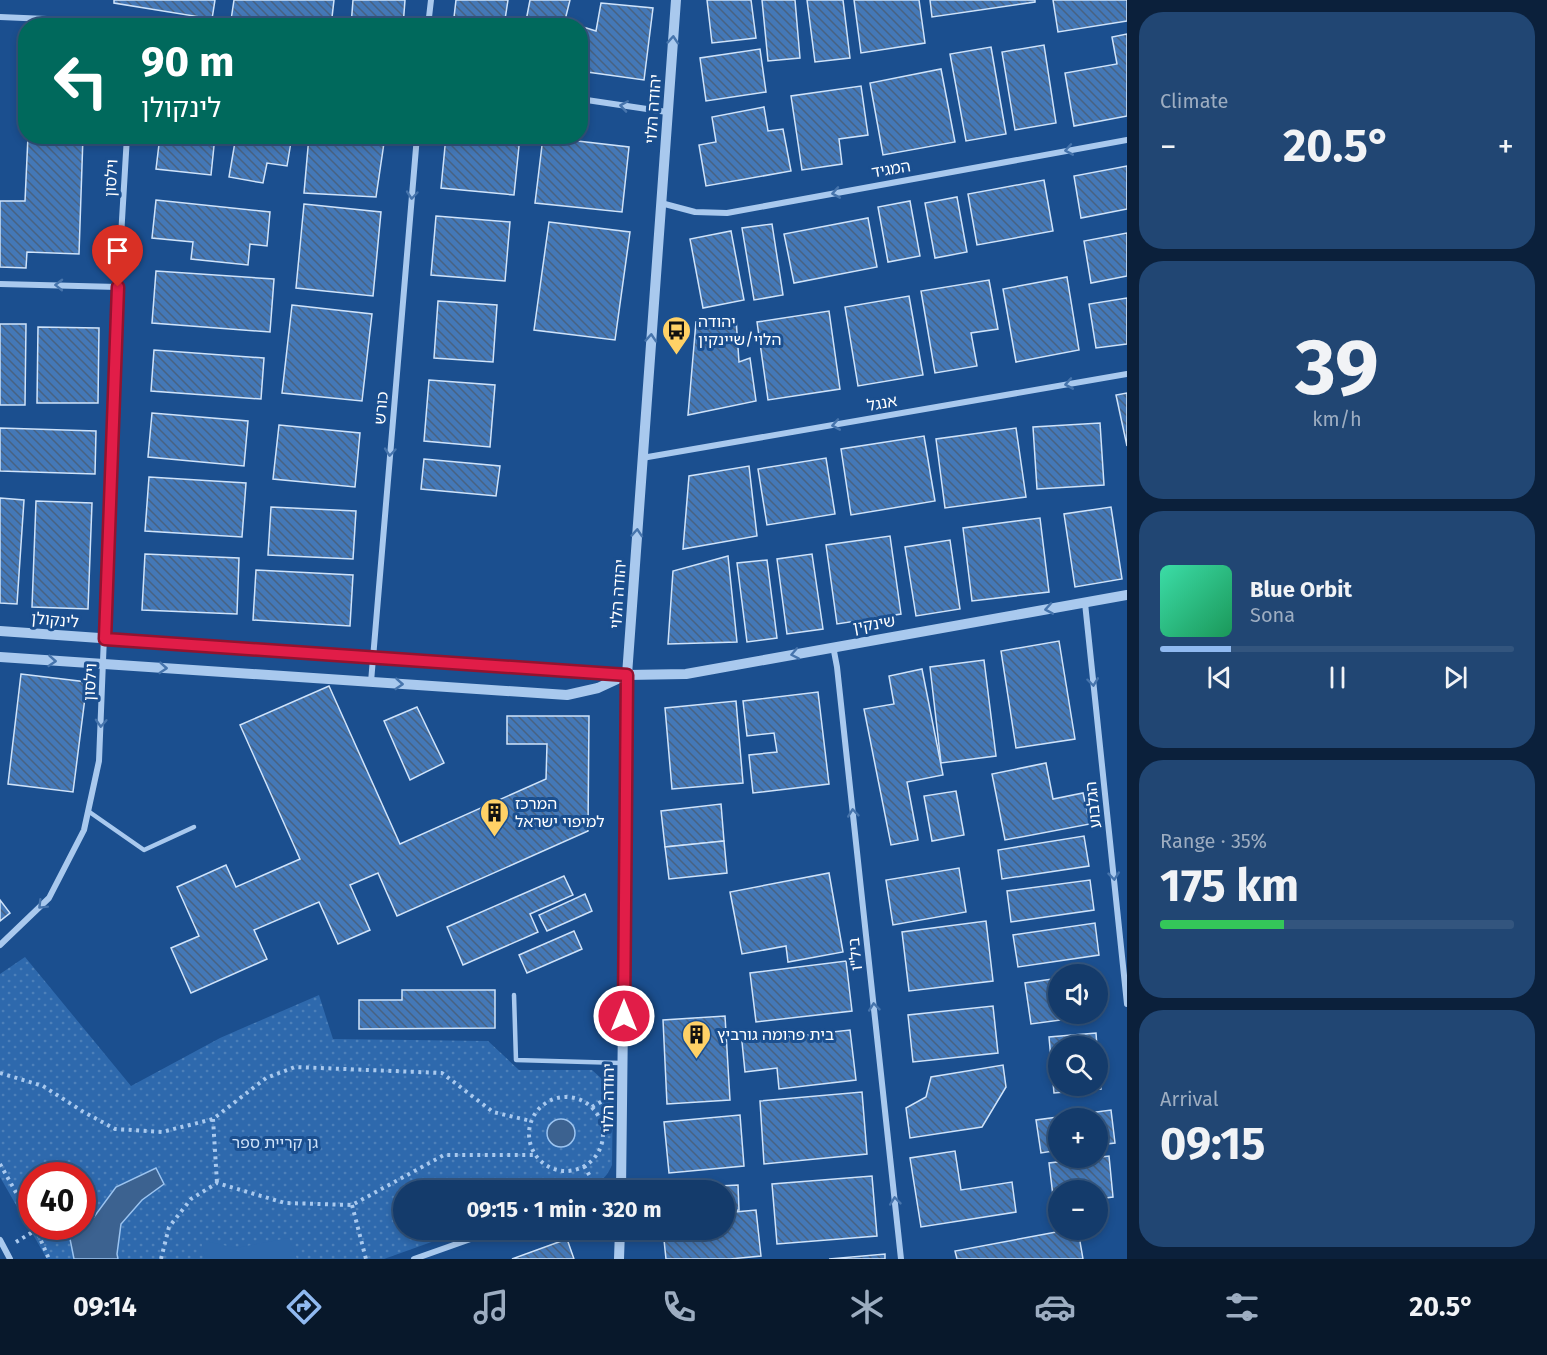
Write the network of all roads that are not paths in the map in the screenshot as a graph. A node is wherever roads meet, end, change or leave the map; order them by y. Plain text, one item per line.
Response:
1 (431, 0) edge
2 (676, 0) edge
3 (0, 18) edge
4 (18, 18) edge
5 (429, 18) edge
6 (588, 100) edge
7 (667, 112) junction
8 (1127, 140) edge
9 (127, 144) edge
10 (416, 144) edge
11 (661, 203) junction
12 (0, 284) edge
13 (118, 287) junction
14 (1127, 374) edge
15 (642, 458) junction
16 (1127, 596) edge
17 (1085, 603) junction
18 (0, 630) edge
19 (105, 639) junction
20 (833, 646) junction
21 (0, 657) edge
22 (373, 657) junction
23 (104, 664) junction
24 (627, 675) junction
25 (371, 682) junction
26 (88, 811) junction
27 (194, 827) dead end
28 (0, 945) edge
29 (514, 995) dead end
30 (1127, 1004) edge
31 (624, 1063) junction
32 (621, 1180) edge
33 (0, 1240) edge
34 (468, 1240) edge
35 (620, 1240) edge
36 (2, 1250) edge
37 (10, 1259) edge
38 (414, 1259) edge
39 (619, 1259) edge
40 (901, 1259) edge

1 - 5 street
7 -> 2 street, יהודה הלוי
3 - 4 street
7 -> 6 street
7 - 11 street, יהודה הלוי
8 -> 11 street, המגיד
9 - 13 street, וילסון
10 -> 22 street, כורש
15 -> 11 street, יהודה הלוי
13 -> 12 street
13 - 19 street, וילסון
14 -> 15 street, אנגל
24 -> 15 street, יהודה הלוי
16 - 17 street, שינקין
17 -> 20 street, שינקין
17 -> 30 street, הגלבוע
18 - 19 street, לינקולן
19 - 22 street, לינקולן
19 - 23 street, וילסון
20 -> 24 street, שינקין
40 -> 20 street, ביל"ו
21 -> 23 street
22 - 24 street, לינקולן
22 - 25 street, כורש
23 -> 25 street
23 -> 26 street, וילסון
25 -> 24 street
24 - 31 street, יהודה הלוי
26 - 27 lane
26 -> 28 street, וילסון
29 - 31 lane
31 - 32 street, יהודה הלוי
33 - 36 street
34 - 38 street
35 - 39 street
36 - 37 street

